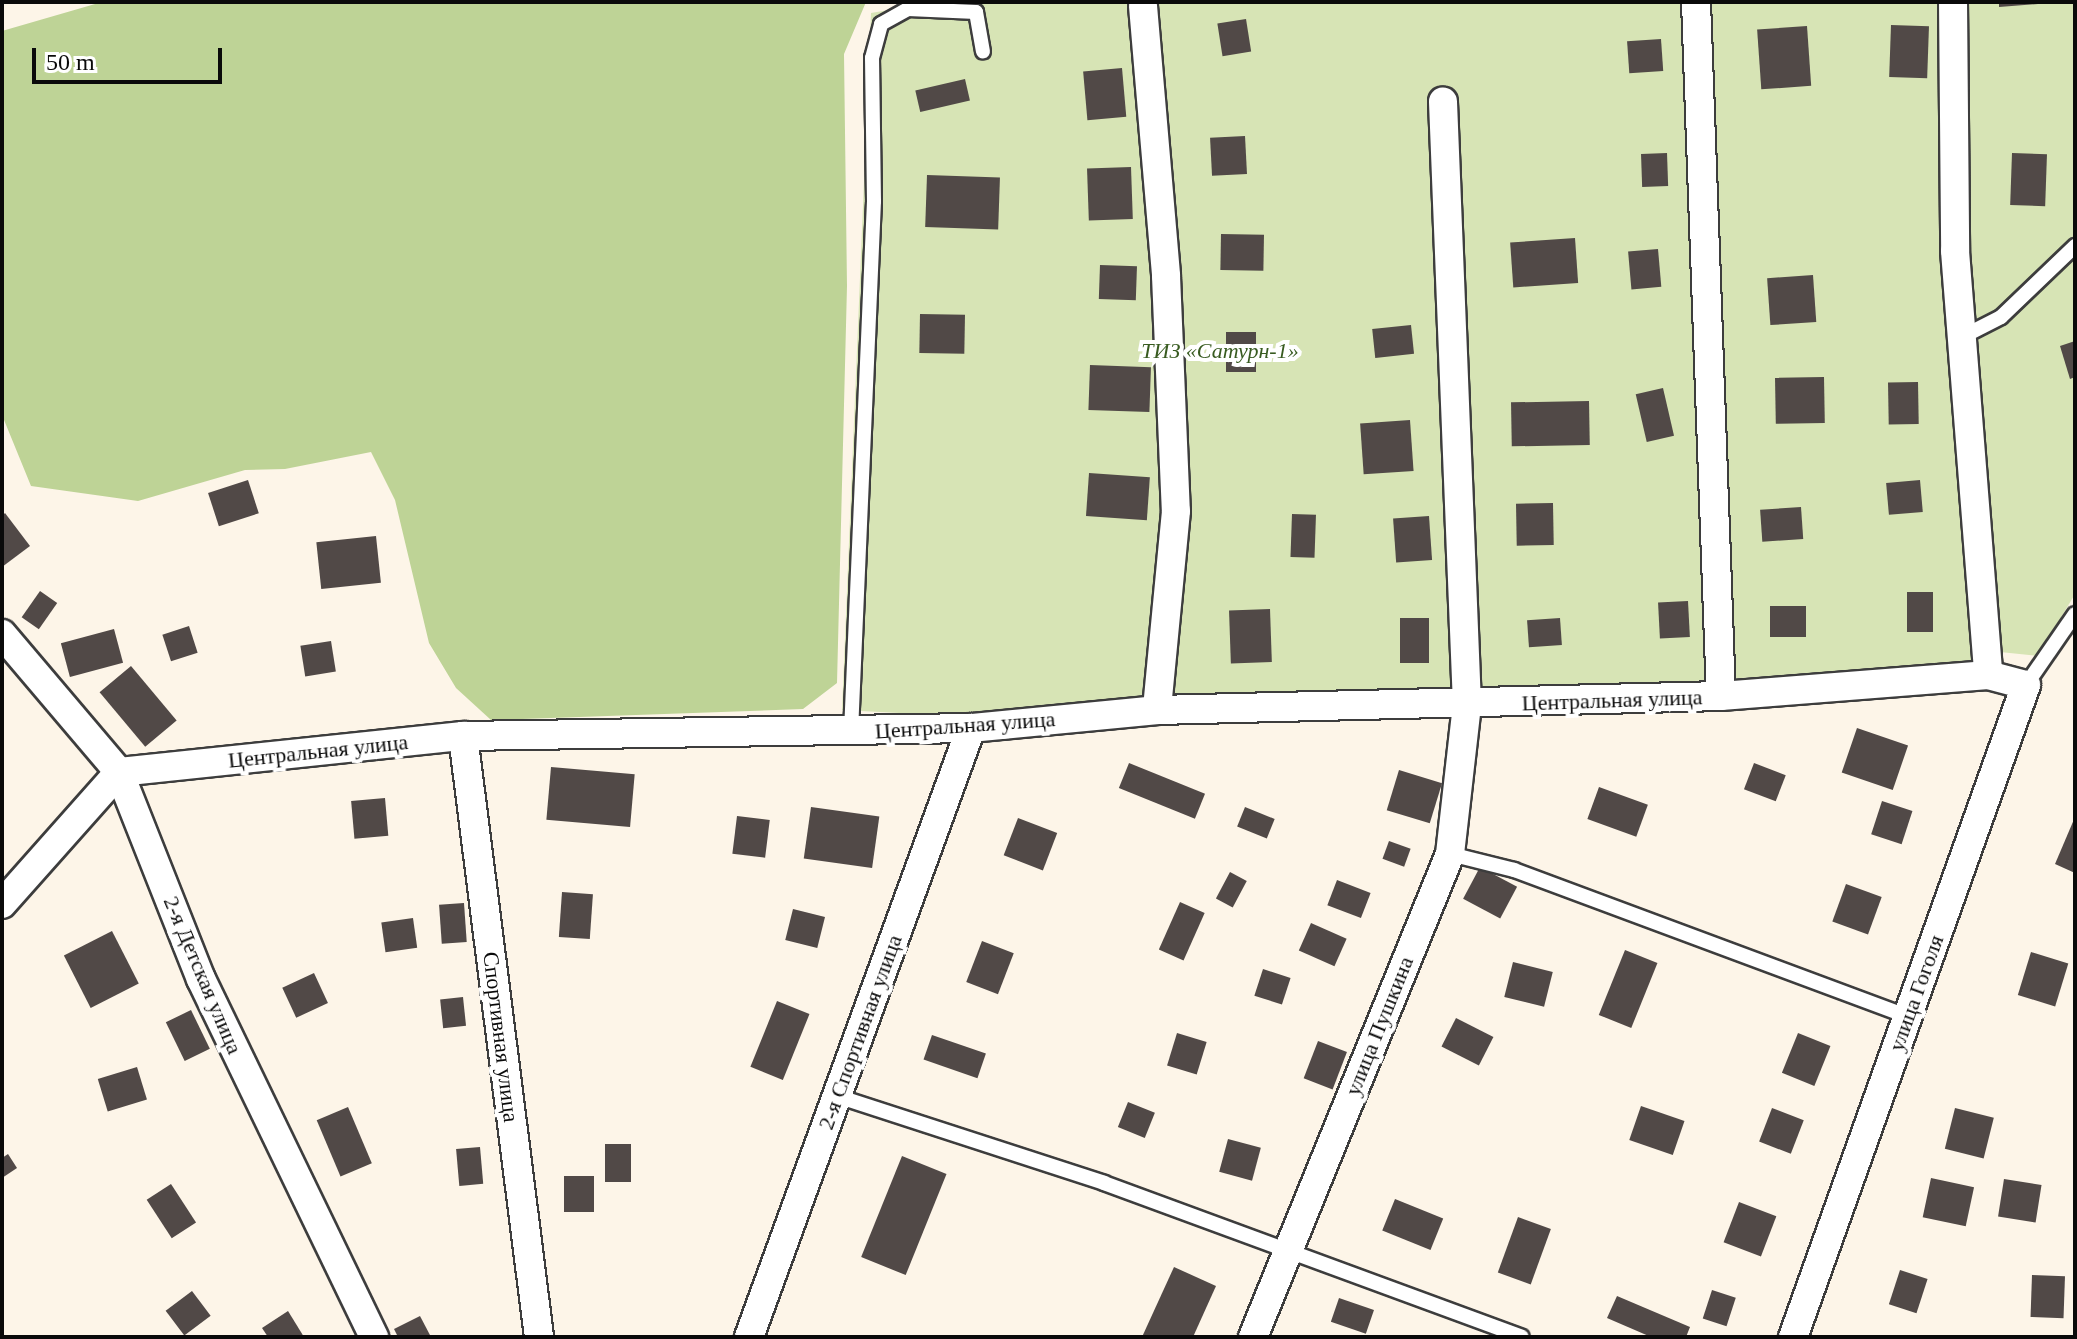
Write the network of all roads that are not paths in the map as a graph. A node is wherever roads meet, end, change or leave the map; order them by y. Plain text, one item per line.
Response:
1 (1696, 2) edge
2 (1953, 2) edge
3 (1143, 6) dead end
4 (983, 51) dead end
5 (1443, 101) dead end
6 (2075, 246) edge
7 (1962, 337) junction
8 (2075, 614) edge
9 (2, 634) edge
10 (1988, 675) junction
11 (2026, 685) junction
12 (1721, 696) junction
13 (1467, 705) junction
14 (1157, 710) junction
15 (971, 728) junction
16 (851, 733) junction
17 (463, 736) junction
18 (119, 772) junction
19 (1450, 854) junction
20 (2, 904) edge
21 (1907, 1016) junction
22 (837, 1096) junction
23 (1288, 1248) junction
24 (374, 1337) edge
25 (539, 1337) edge
26 (749, 1337) edge
27 (1253, 1337) edge
28 (1522, 1337) edge
29 (1793, 1337) edge

1 - 12 street
2 - 7 street
3 - 14 street
4 - 16 lane
5 - 13 street, улица Пушкина
6 - 7 lane
7 - 10 street
8 - 11 lane
9 - 18 street, 2-я Детская улица
10 - 11 street
10 - 12 street, Центральная улица
11 - 21 street, улица Гоголя
12 - 13 street, Центральная улица
13 - 14 street, Центральная улица
13 - 19 street, улица Пушкина
14 - 15 street, Центральная улица
15 - 16 street, Центральная улица
15 - 22 street, 2-я Спортивная улица
16 - 17 street, Центральная улица
17 - 18 street, Центральная улица
17 - 25 street, Спортивная улица
18 - 20 street
18 - 24 street, 2-я Детская улица
19 - 21 lane
19 - 23 street, улица Пушкина
21 - 29 street, улица Гоголя
22 - 23 lane
22 - 26 street, 2-я Спортивная улица
23 - 27 street, улица Пушкина
23 - 28 lane

